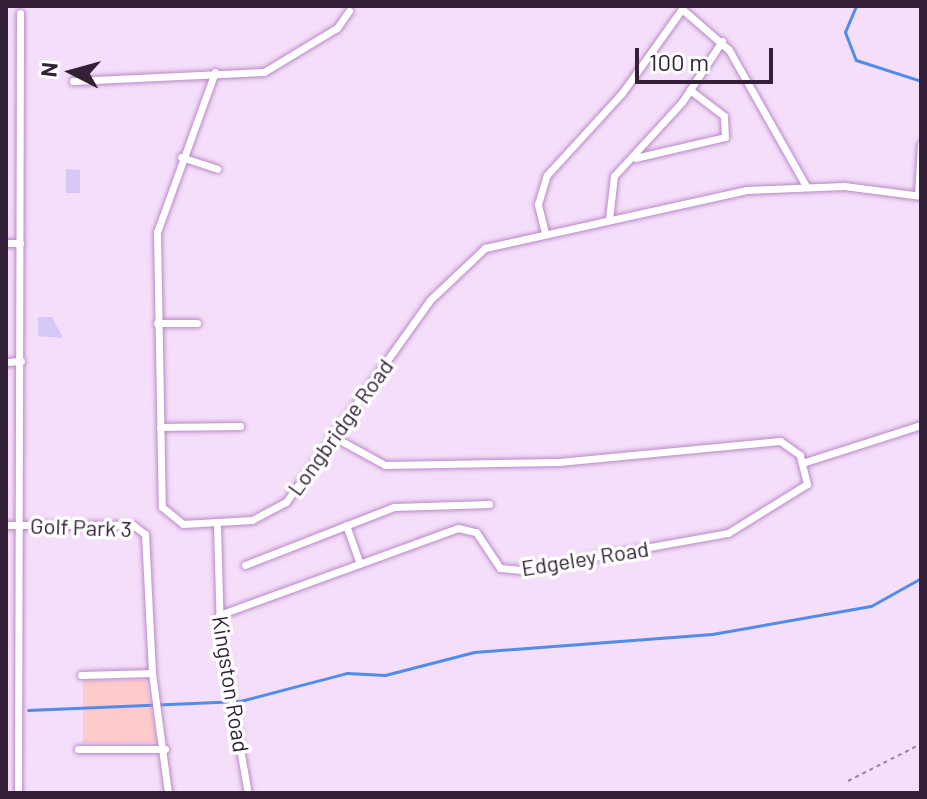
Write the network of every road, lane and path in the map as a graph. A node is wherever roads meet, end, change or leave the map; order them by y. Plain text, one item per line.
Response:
1 (349, 11) dead end
2 (20, 13) dead end
3 (722, 41) junction
4 (215, 72) junction
5 (73, 81) dead end
6 (690, 90) junction
7 (921, 144) edge
8 (181, 157) junction
9 (635, 158) junction
10 (217, 169) dead end
11 (806, 186) junction
12 (920, 196) edge
13 (609, 219) junction
14 (545, 233) junction
15 (6, 243) edge
16 (20, 243) junction
17 (157, 323) junction
18 (197, 323) dead end
19 (21, 361) junction
20 (6, 362) edge
21 (921, 425) edge
22 (240, 426) dead end
23 (160, 427) junction
24 (334, 437) junction
25 (802, 463) junction
26 (489, 504) dead end
27 (6, 525) edge
28 (20, 525) junction
29 (346, 525) junction
30 (217, 526) junction
31 (360, 564) junction
32 (245, 565) dead end
33 (219, 615) junction
34 (152, 673) junction
35 (81, 675) dead end
36 (921, 744) edge
37 (78, 749) dead end
38 (165, 749) junction
39 (848, 781) dead end
40 (18, 793) edge
41 (168, 793) edge
42 (248, 793) edge

1 - 4 street
2 - 16 street
3 - 6 street
3 - 11 street
3 - 14 street
4 - 5 street
4 - 8 street, Longbridge Road
6 - 9 street
6 - 9 street
7 - 12 street
8 - 10 street
8 - 17 street, Longbridge Road
9 - 13 street
11 - 12 street, Longbridge Road
11 - 13 street, Longbridge Road
13 - 14 street, Longbridge Road
14 - 24 street, Longbridge Road
15 - 16 street
16 - 19 street
17 - 18 street
17 - 23 street, Longbridge Road
19 - 20 street
19 - 28 street
21 - 25 street
22 - 23 street
23 - 30 street, Longbridge Road
24 - 25 street
24 - 30 street, Longbridge Road
25 - 31 street, Edgeley Road
26 - 29 street
27 - 28 street
28 - 34 street, Golf Park 3
28 - 40 street
29 - 31 street
29 - 32 street
30 - 33 street, Kingston Road
31 - 33 street, Edgeley Road
33 - 42 street, Kingston Road
34 - 35 street
34 - 38 street, Golf Park 3
36 - 39 path
37 - 38 street
38 - 41 street, Golf Park 3

